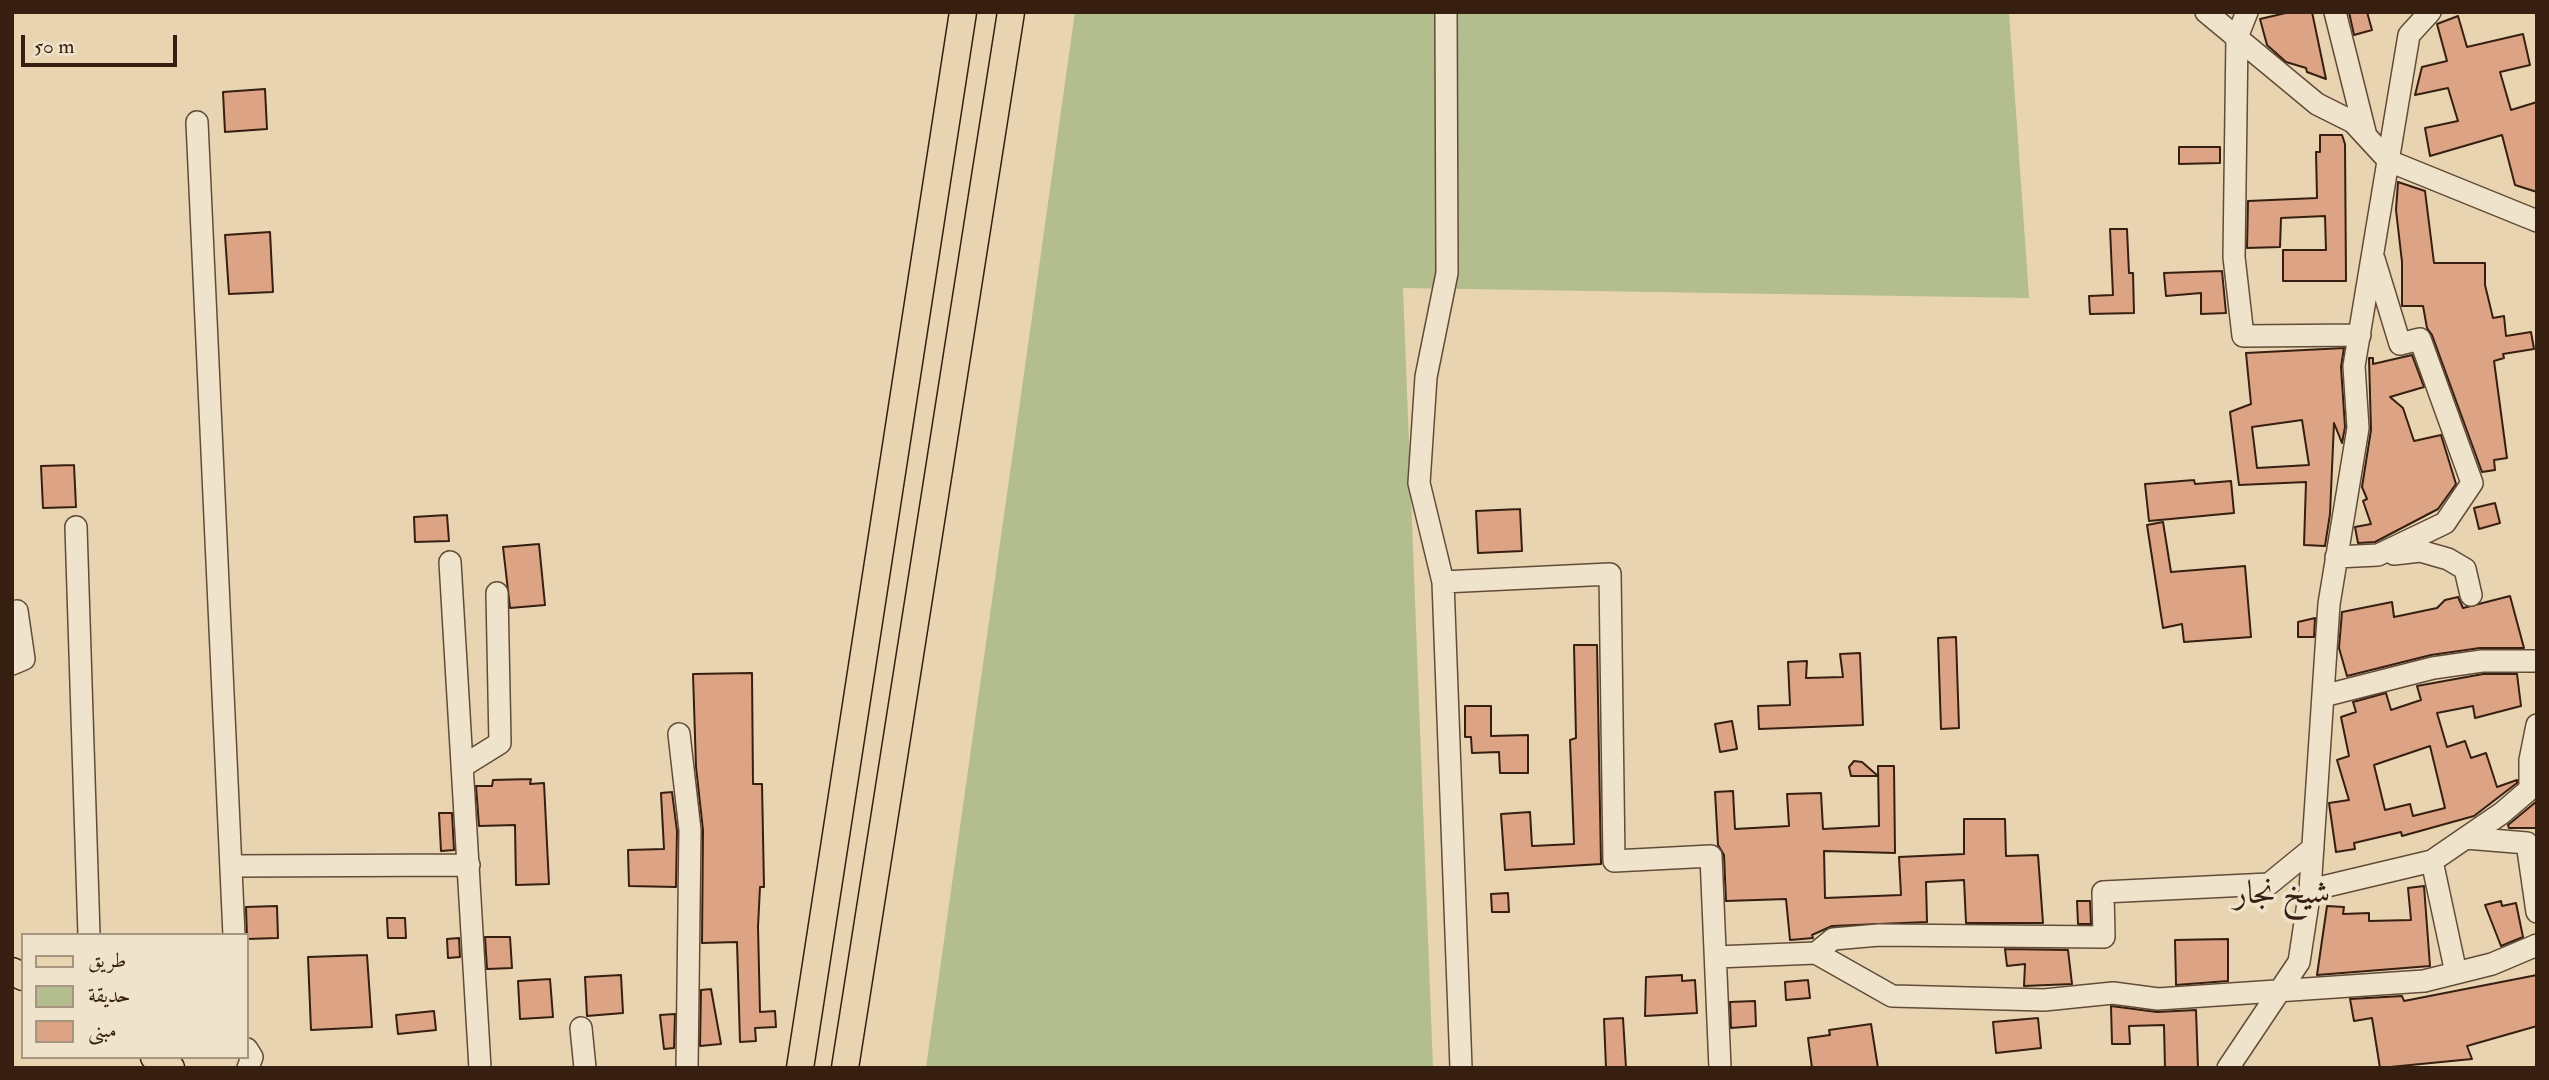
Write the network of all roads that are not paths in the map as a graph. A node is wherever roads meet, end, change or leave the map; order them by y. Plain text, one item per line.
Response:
1 (963, 12) edge
2 (1011, 12) edge
3 (1446, 12) edge
4 (2206, 12) edge
5 (2247, 12) edge
6 (2335, 12) edge
7 (2430, 12) edge
8 (2237, 37) junction
9 (197, 122) dead end
10 (2367, 137) junction
11 (2389, 161) junction
12 (2537, 221) edge
13 (2372, 253) junction
14 (2360, 335) junction
15 (76, 527) dead end
16 (2378, 555) junction
17 (2336, 557) junction
18 (450, 562) dead end
19 (1443, 582) junction
20 (497, 593) dead end
21 (2471, 594) dead end
22 (17, 611) dead end
23 (2537, 661) edge
24 (12, 664) edge
25 (2323, 696) junction
26 (2537, 725) edge
27 (679, 734) dead end
28 (463, 766) junction
29 (2466, 838) junction
30 (2313, 848) junction
31 (2432, 861) junction
32 (469, 865) junction
33 (231, 866) junction
34 (2310, 890) junction
35 (2537, 912) edge
36 (89, 933) edge
37 (234, 933) edge
38 (2537, 946) edge
39 (1816, 953) junction
40 (1716, 957) junction
41 (2456, 973) junction
42 (2281, 990) junction
43 (581, 1028) dead end
44 (248, 1051) edge
45 (248, 1068) edge
46 (480, 1068) edge
47 (585, 1068) edge
48 (687, 1068) edge
49 (800, 1068) edge
50 (845, 1068) edge
51 (1461, 1068) edge
52 (1720, 1068) edge
53 (2228, 1068) edge

1 - 49 main road
2 - 50 main road
3 - 19 street
4 - 8 street
5 - 8 street
6 - 10 street
7 - 11 street
8 - 10 street
8 - 14 street
9 - 33 street
10 - 11 street
11 - 12 street
11 - 13 street
13 - 14 street
13 - 16 street
14 - 17 street
15 - 36 street
16 - 17 street
16 - 21 street
17 - 25 street
18 - 28 street
19 - 40 street
19 - 51 street
20 - 28 street
22 - 24 street
23 - 25 street
25 - 30 street
26 - 29 street
27 - 48 street
28 - 32 street
29 - 31 street
29 - 35 street
30 - 34 street
30 - 39 street
31 - 34 street
31 - 41 street
32 - 33 street
32 - 46 street
33 - 37 street
34 - 42 street
38 - 41 street
39 - 40 street
39 - 42 street
40 - 52 street
41 - 42 street
42 - 53 street
43 - 47 street
44 - 45 street

